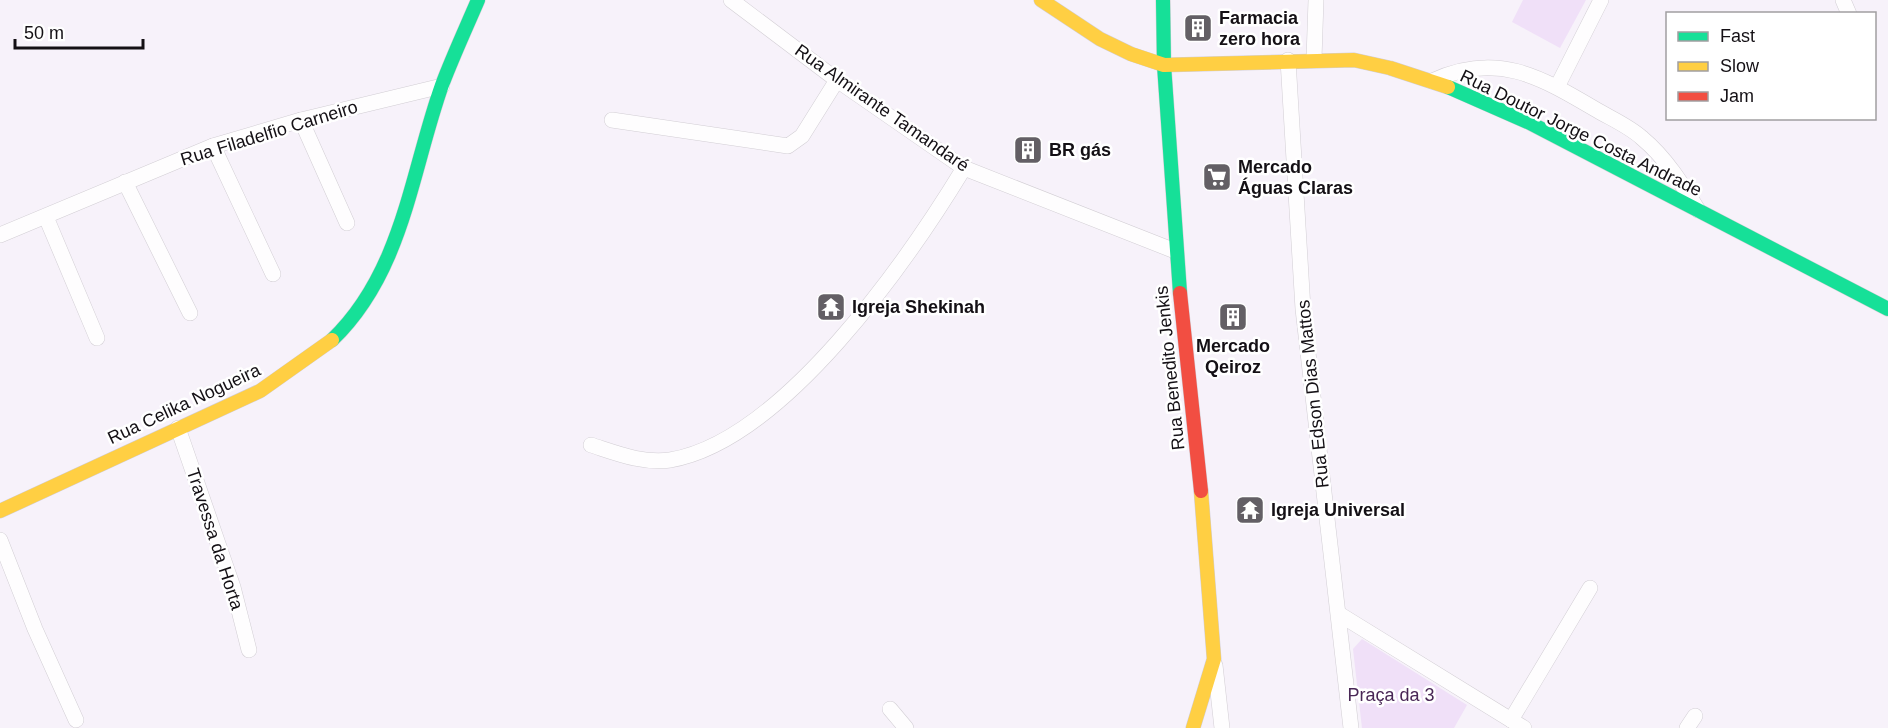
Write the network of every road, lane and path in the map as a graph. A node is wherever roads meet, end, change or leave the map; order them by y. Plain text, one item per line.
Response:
1 (478, 0) edge
2 (731, 0) edge
3 (1041, 0) edge
4 (1164, 0) edge
5 (1316, 0) edge
6 (1601, 0) edge
7 (1314, 59) junction
8 (1288, 60) junction
9 (1164, 65) junction
10 (837, 80) junction
11 (1432, 81) junction
12 (442, 86) junction
13 (1557, 87) junction
14 (301, 120) junction
15 (612, 120) dead end
16 (213, 146) junction
17 (964, 168) junction
18 (125, 182) junction
19 (1700, 213) junction
20 (46, 217) junction
21 (347, 223) dead end
22 (0, 235) edge
23 (1176, 251) junction
24 (273, 274) dead end
25 (1888, 309) edge
26 (190, 313) dead end
27 (97, 338) dead end
28 (178, 428) junction
29 (591, 445) dead end
30 (0, 511) edge
31 (0, 540) edge
32 (1590, 588) dead end
33 (1339, 614) junction
34 (249, 650) dead end
35 (1214, 659) junction
36 (890, 709) dead end
37 (76, 720) dead end
38 (1517, 724) edge
39 (906, 728) edge
40 (1193, 728) edge
41 (1222, 728) edge
42 (1351, 728) edge

1 - 12 street, Rua Celika Nogueira
2 - 10 street, Rua Almirante Tamandaré
3 - 9 street, Rua Doutor Jorge Costa Andrade
4 - 9 street, Rua Benedito Jenkis
5 - 7 street
6 - 13 street
7 - 8 street, Rua Doutor Jorge Costa Andrade
7 - 11 street, Rua Doutor Jorge Costa Andrade
8 - 9 street, Rua Doutor Jorge Costa Andrade
8 - 33 street, Rua Edson Dias Mattos
9 - 23 street, Rua Benedito Jenkis
10 - 15 street
10 - 17 street, Rua Almirante Tamandaré
11 - 13 street
11 - 19 street, Rua Doutor Jorge Costa Andrade
12 - 14 street, Rua Filadelfio Carneiro
12 - 28 street, Rua Celika Nogueira
13 - 19 street
14 - 16 street, Rua Filadelfio Carneiro
14 - 21 street
16 - 18 street, Rua Filadelfio Carneiro
16 - 24 street
17 - 23 street, Rua Almirante Tamandaré
17 - 29 street
18 - 20 street, Rua Filadelfio Carneiro
18 - 26 street
19 - 25 street, Rua Doutor Jorge Costa Andrade
20 - 22 street, Rua Filadelfio Carneiro
20 - 27 street
23 - 35 street, Rua Benedito Jenkis
28 - 30 street, Rua Celika Nogueira
28 - 34 street, Travessa da Horta
31 - 37 street
32 - 38 street
33 - 38 street
33 - 42 street, Rua Edson Dias Mattos
35 - 40 street, Rua Benedito Jenkis
35 - 41 street
36 - 39 street

